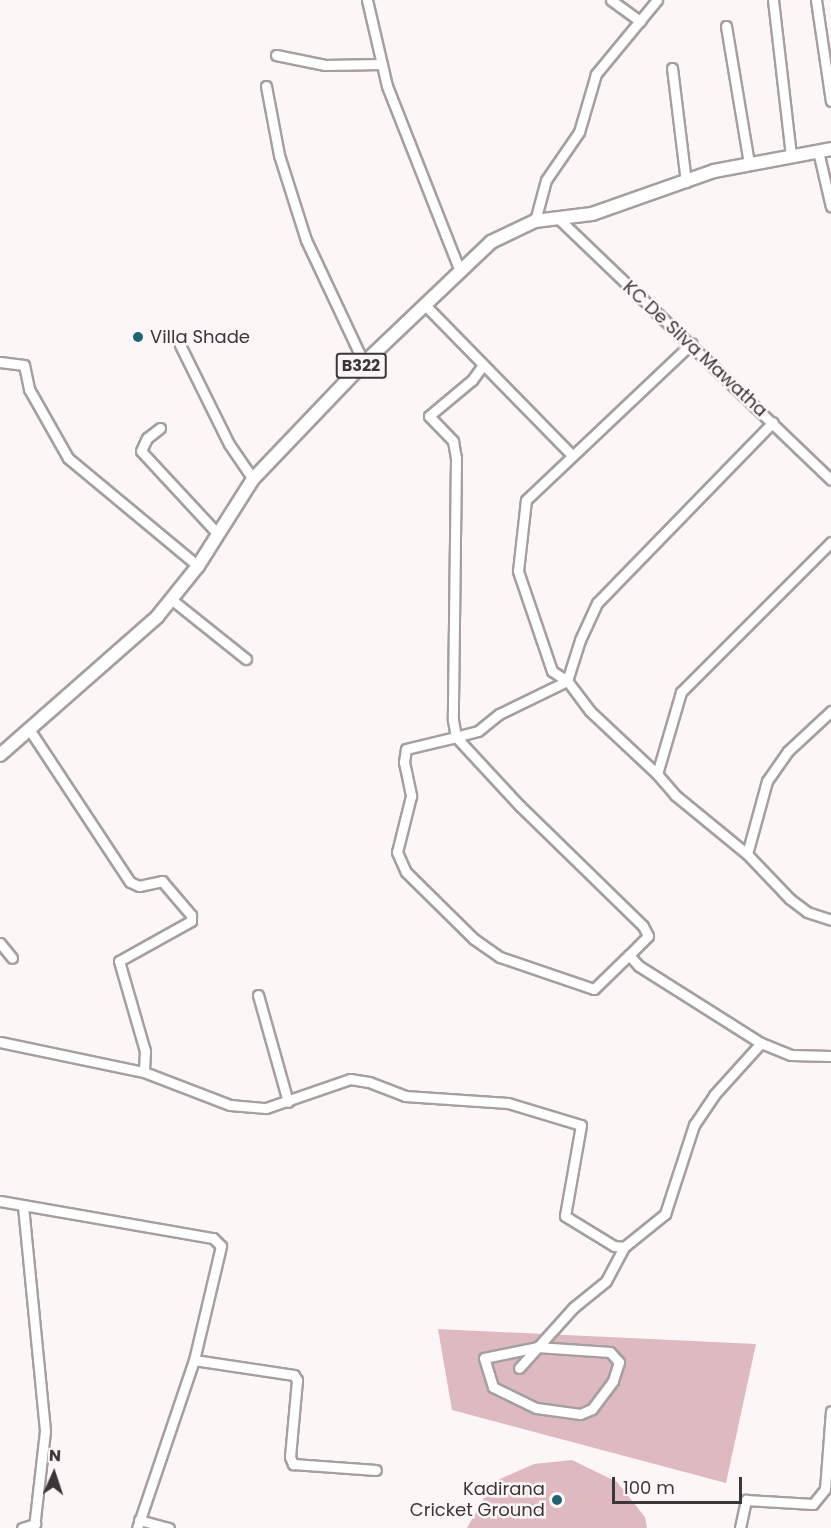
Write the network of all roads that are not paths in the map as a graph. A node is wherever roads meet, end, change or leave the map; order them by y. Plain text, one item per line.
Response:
1 (367, 0) edge
2 (611, 0) edge
3 (657, 0) edge
4 (773, 0) edge
5 (816, 0) edge
6 (640, 21) junction
7 (726, 26) dead end
8 (276, 54) dead end
9 (382, 64) junction
10 (672, 68) dead end
11 (266, 86) dead end
12 (831, 101) edge
13 (831, 149) edge
14 (818, 151) junction
15 (791, 155) junction
16 (749, 163) junction
17 (686, 182) junction
18 (831, 207) edge
19 (558, 218) junction
20 (535, 221) junction
21 (460, 271) junction
22 (425, 305) junction
23 (692, 343) junction
24 (180, 345) dead end
25 (0, 362) edge
26 (364, 363) junction
27 (483, 364) junction
28 (773, 422) junction
29 (160, 428) dead end
30 (572, 455) junction
31 (254, 479) junction
32 (831, 480) edge
33 (217, 533) junction
34 (831, 542) edge
35 (198, 566) junction
36 (171, 599) junction
37 (246, 660) dead end
38 (567, 681) junction
39 (831, 711) edge
40 (29, 729) junction
41 (456, 737) junction
42 (0, 756) edge
43 (657, 774) junction
44 (747, 854) junction
45 (831, 920) edge
46 (0, 943) edge
47 (629, 955) junction
48 (12, 958) dead end
49 (258, 995) dead end
50 (0, 1042) edge
51 (761, 1042) junction
52 (831, 1056) edge
53 (144, 1072) junction
54 (288, 1102) junction
55 (0, 1201) edge
56 (23, 1206) junction
57 (624, 1247) junction
58 (537, 1347) junction
59 (194, 1360) junction
60 (519, 1368) dead end
61 (831, 1411) edge
62 (376, 1470) dead end
63 (138, 1524) edge
64 (34, 1526) edge
65 (22, 1528) edge
66 (169, 1528) edge
67 (740, 1528) edge

1 - 9 street
2 - 6 street
3 - 6 street
4 - 15 street
5 - 12 street
6 - 20 street
7 - 16 street
8 - 9 street
9 - 21 street
10 - 17 street
11 - 26 street
13 - 14 main road, B322
14 - 15 main road, B322
14 - 18 street
15 - 16 main road, B322
16 - 17 main road, B322
17 - 19 main road, B322
19 - 20 main road, B322
19 - 23 street, KC De Silva Mawatha
20 - 21 main road, B322
21 - 22 main road, B322
22 - 26 main road, B322
22 - 27 street
23 - 28 street, KC De Silva Mawatha
23 - 30 street
24 - 31 street
25 - 35 street
26 - 31 main road, B322
27 - 30 street
27 - 41 street
28 - 32 street, KC De Silva Mawatha
28 - 38 street
29 - 33 street
30 - 38 street
31 - 33 main road, B322
33 - 35 main road, B322
34 - 43 street
35 - 36 main road, B322
36 - 37 street
36 - 40 main road, B322
38 - 41 street
38 - 43 street
39 - 44 street
40 - 42 main road, B322
40 - 53 street
41 - 47 street
41 - 47 street
43 - 44 street
44 - 45 street
46 - 48 street
47 - 51 street
49 - 54 street
50 - 53 street
51 - 52 street
51 - 57 street
53 - 54 street
54 - 57 street
55 - 56 street
56 - 59 street
56 - 64 street
57 - 58 street
58 - 58 street
58 - 60 street
59 - 62 street
59 - 63 street
61 - 67 street
63 - 66 street
64 - 65 street

